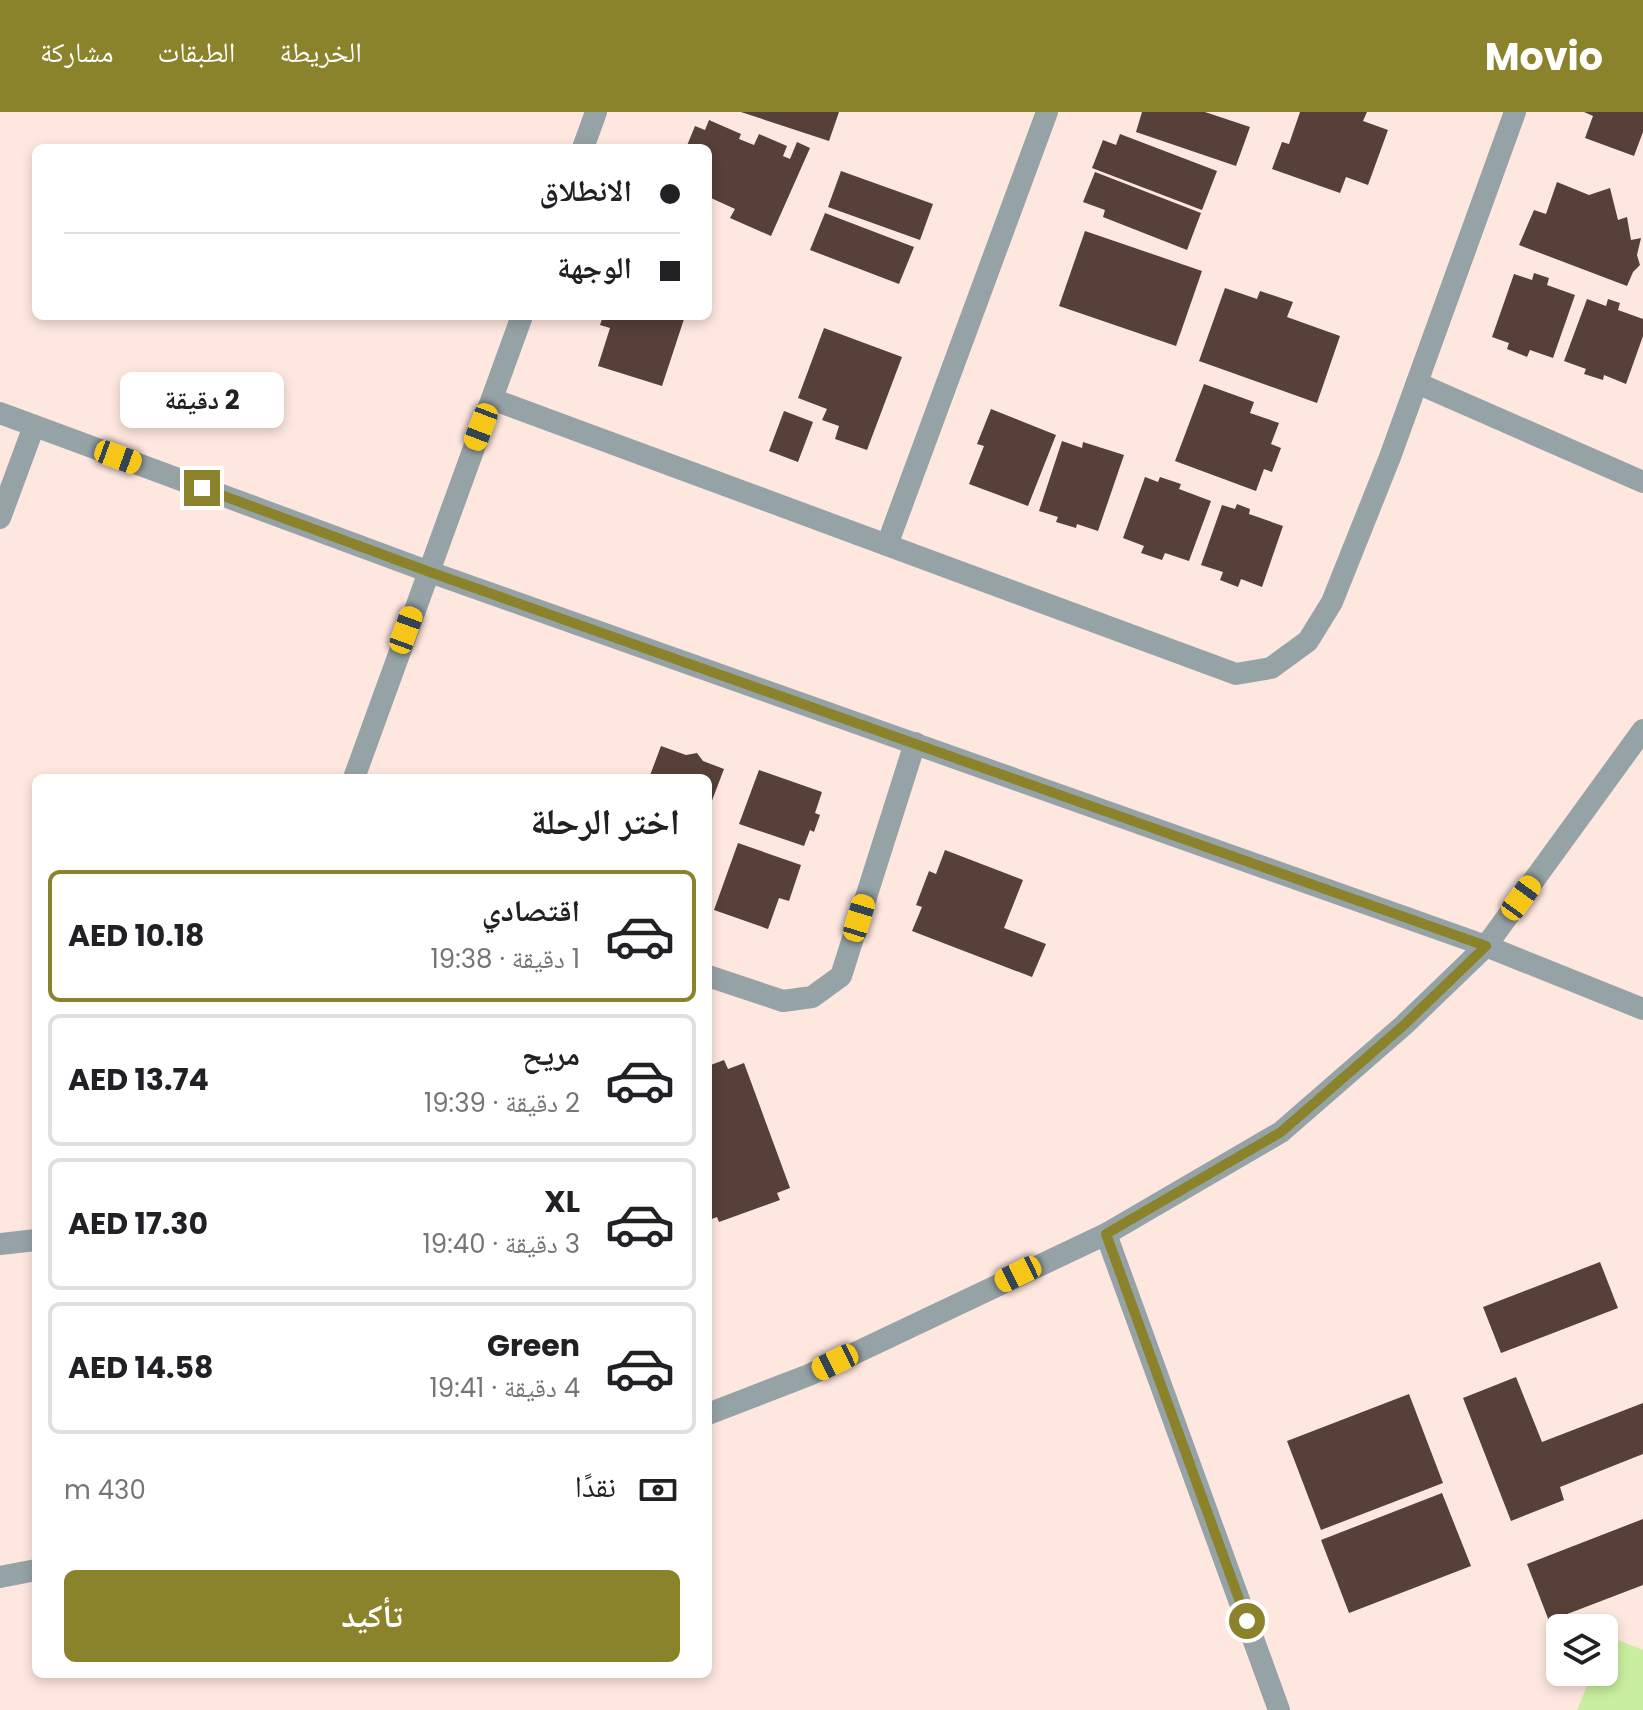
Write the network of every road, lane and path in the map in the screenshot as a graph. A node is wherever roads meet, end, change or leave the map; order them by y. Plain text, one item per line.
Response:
1 (596, 112) edge
2 (1047, 112) edge
3 (1515, 112) edge
4 (584, 144) edge
5 (521, 320) edge
6 (1417, 383) junction
7 (492, 399) junction
8 (0, 413) edge
9 (34, 426) junction
10 (1643, 482) edge
11 (0, 518) edge
12 (887, 545) junction
13 (427, 571) junction
14 (1643, 730) edge
15 (915, 743) junction
16 (355, 774) edge
17 (1486, 946) junction
18 (712, 977) edge
19 (1643, 1009) edge
20 (1106, 1234) junction
21 (32, 1240) edge
22 (0, 1244) edge
23 (712, 1412) edge
24 (32, 1571) edge
25 (0, 1577) edge
26 (1279, 1710) edge

1 - 4 street
2 - 12 street
3 - 6 street
5 - 7 street
6 - 10 street
6 - 12 street
7 - 12 street
7 - 13 street
8 - 9 street
9 - 11 street
9 - 13 street
13 - 15 street
13 - 16 street
14 - 17 street
15 - 17 street
15 - 18 street
17 - 19 street
17 - 20 street
20 - 23 street
20 - 26 street
21 - 22 street
24 - 25 street

